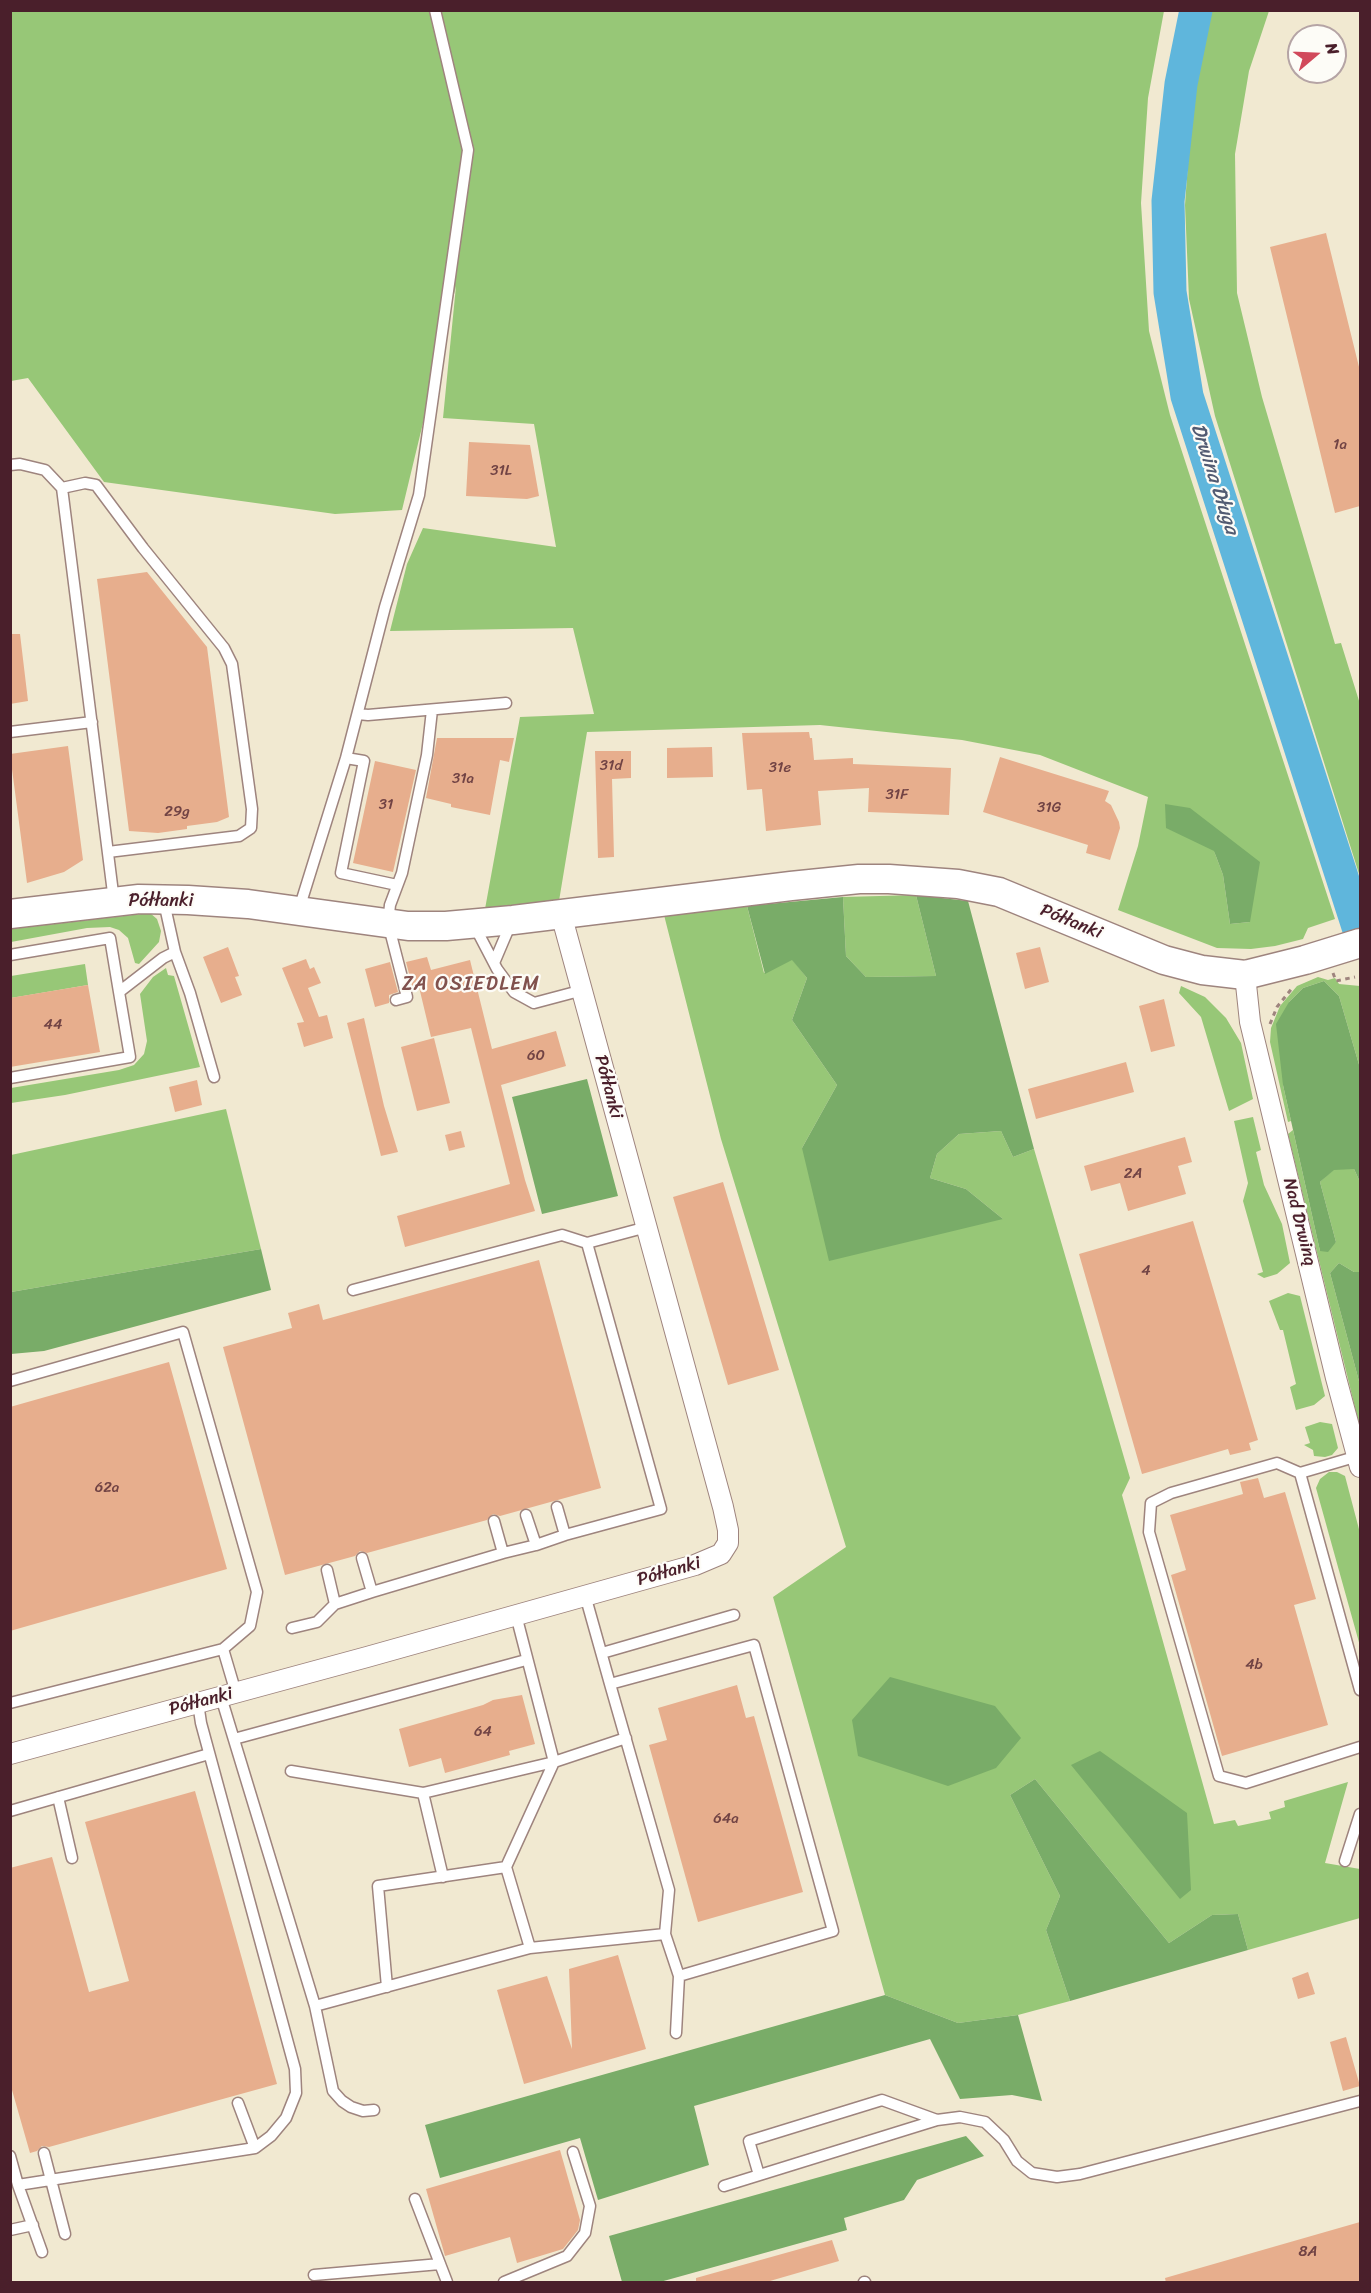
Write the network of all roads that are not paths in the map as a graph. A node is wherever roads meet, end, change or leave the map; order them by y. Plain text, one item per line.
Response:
1 (435, 10) edge
2 (10, 465) edge
3 (62, 488) junction
4 (506, 703) dead end
5 (432, 710) junction
6 (358, 714) junction
7 (92, 722) junction
8 (10, 732) edge
9 (346, 759) junction
10 (108, 852) junction
11 (398, 885) junction
12 (163, 899) junction
13 (114, 901) junction
14 (298, 912) junction
15 (10, 914) edge
16 (561, 914) junction
17 (513, 920) junction
18 (388, 923) junction
19 (474, 924) junction
20 (1360, 943) edge
21 (175, 952) junction
22 (10, 955) edge
23 (494, 963) junction
24 (1245, 975) junction
25 (583, 990) junction
26 (119, 992) junction
27 (396, 1000) dead end
28 (214, 1077) dead end
29 (10, 1078) edge
30 (647, 1227) junction
31 (587, 1244) junction
32 (353, 1290) dead end
33 (10, 1381) edge
34 (1359, 1462) edge
35 (1300, 1473) junction
36 (557, 1507) dead end
37 (526, 1515) dead end
38 (494, 1521) dead end
39 (565, 1535) junction
40 (536, 1545) junction
41 (503, 1553) junction
42 (362, 1558) dead end
43 (327, 1570) dead end
44 (372, 1592) junction
45 (585, 1595) junction
46 (335, 1604) junction
47 (516, 1615) junction
48 (734, 1616) dead end
49 (292, 1628) dead end
50 (223, 1649) junction
51 (602, 1653) junction
52 (526, 1660) junction
53 (610, 1684) junction
54 (1360, 1690) edge
55 (228, 1695) junction
56 (10, 1703) edge
57 (198, 1703) junction
58 (626, 1738) junction
59 (234, 1739) junction
60 (1360, 1747) edge
61 (10, 1754) edge
62 (209, 1754) junction
63 (554, 1762) junction
64 (291, 1771) dead end
65 (423, 1793) junction
66 (58, 1797) junction
67 (10, 1811) edge
68 (1360, 1814) edge
69 (72, 1858) dead end
70 (1345, 1861) dead end
71 (506, 1868) junction
72 (443, 1876) junction
73 (665, 1934) junction
74 (530, 1948) junction
75 (679, 1976) junction
76 (387, 1987) junction
77 (315, 2006) junction
78 (676, 2034) dead end
79 (1360, 2101) edge
80 (238, 2103) dead end
81 (374, 2110) dead end
82 (937, 2120) junction
83 (255, 2148) junction
84 (573, 2152) dead end
85 (44, 2153) dead end
86 (10, 2156) edge
87 (759, 2175) junction
88 (51, 2180) junction
89 (18, 2185) junction
90 (724, 2186) dead end
91 (415, 2199) dead end
92 (33, 2225) junction
93 (10, 2230) edge
94 (65, 2234) dead end
95 (42, 2252) dead end
96 (440, 2264) junction
97 (314, 2275) dead end
98 (447, 2283) edge
99 (504, 2283) edge

1 - 6 lane
2 - 3 lane
3 - 7 lane
3 - 10 lane
4 - 5 lane
5 - 6 lane
5 - 11 lane
6 - 9 lane
7 - 8 lane
7 - 10 lane
9 - 11 lane
9 - 14 lane
10 - 13 lane
11 - 18 lane
12 - 13 street, Półłanki
12 - 14 street, Półłanki
12 - 21 lane
13 - 15 street, Półłanki
14 - 18 street, Półłanki
16 - 17 street, Półłanki
16 - 24 street, Półłanki
16 - 25 street, Półłanki
17 - 19 street, Półłanki
17 - 23 lane
18 - 19 street, Półłanki
18 - 27 lane
19 - 23 lane
20 - 24 street, Półłanki
21 - 26 lane
21 - 28 lane
22 - 26 lane
23 - 25 lane
24 - 34 street, Nad Drwiną
25 - 30 street, Półłanki
26 - 29 lane
30 - 31 lane
30 - 45 street, Półłanki
31 - 32 lane
31 - 39 lane
33 - 50 lane
34 - 35 lane
35 - 54 lane
35 - 60 lane
36 - 39 lane
37 - 40 lane
38 - 41 lane
39 - 40 lane
40 - 41 lane
41 - 44 lane
42 - 44 lane
43 - 46 lane
44 - 46 lane
45 - 47 street, Półłanki
45 - 51 lane
46 - 49 lane
47 - 52 lane
47 - 55 street, Półłanki
48 - 51 lane
50 - 55 lane
50 - 56 lane
51 - 53 lane
52 - 59 lane
52 - 63 lane
53 - 58 lane
53 - 75 lane
55 - 57 street, Półłanki
55 - 59 lane
57 - 61 street, Półłanki
57 - 62 lane
58 - 63 lane
58 - 73 lane
59 - 77 lane
62 - 66 lane
62 - 83 lane
63 - 65 lane
63 - 71 lane
64 - 65 lane
65 - 72 lane
66 - 67 lane
66 - 69 lane
68 - 70 lane
71 - 72 lane
71 - 74 lane
72 - 76 lane
73 - 74 lane
73 - 75 lane
74 - 76 lane
75 - 78 lane
76 - 77 lane
77 - 81 lane
79 - 82 lane
80 - 83 lane
82 - 87 lane
82 - 87 lane
83 - 88 lane
84 - 99 lane
85 - 88 lane
86 - 89 lane
87 - 90 lane
88 - 89 lane
88 - 94 lane
89 - 92 lane
91 - 96 lane
92 - 93 lane
92 - 95 lane
96 - 97 lane
96 - 98 lane

